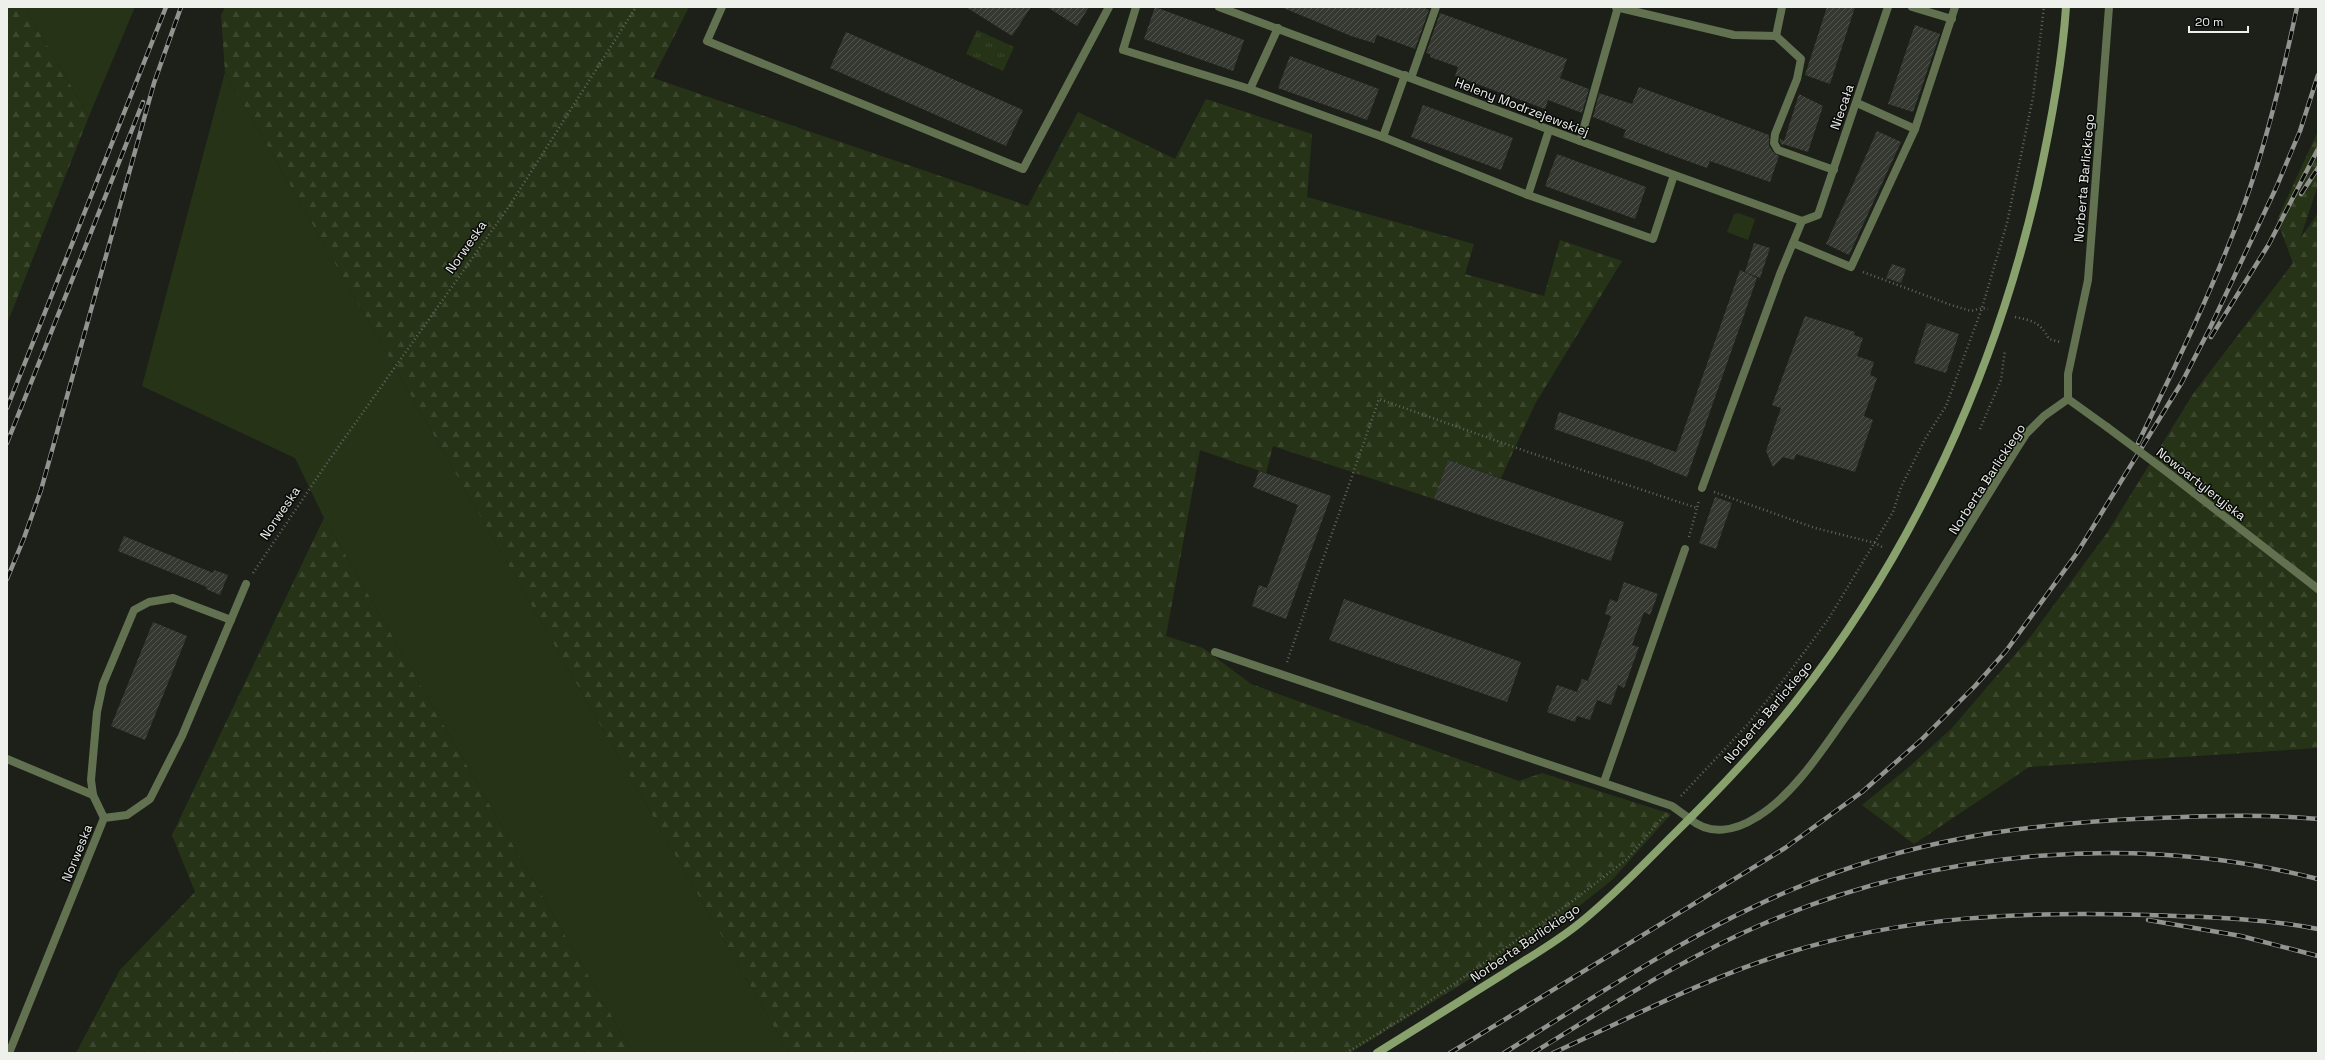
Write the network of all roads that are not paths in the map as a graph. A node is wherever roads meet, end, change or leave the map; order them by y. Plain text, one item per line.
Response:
1 (722, 7) edge
2 (1109, 7) edge
3 (1136, 7) edge
4 (1219, 7) edge
5 (1436, 7) edge
6 (1617, 7) edge
7 (1782, 7) edge
8 (1888, 7) edge
9 (1912, 7) edge
10 (1955, 7) edge
11 (2066, 7) edge
12 (2109, 7) edge
13 (1952, 19) junction
14 (1278, 28) junction
15 (1776, 36) junction
16 (1408, 76) junction
17 (1250, 89) junction
18 (1856, 103) junction
19 (1915, 129) junction
20 (1549, 130) junction
21 (1383, 137) junction
22 (1580, 142) junction
23 (1834, 170) junction
24 (1674, 176) junction
25 (1528, 195) junction
26 (1802, 221) junction
27 (1793, 243) junction
28 (2068, 399) junction
29 (1702, 488) road end
30 (1685, 549) road end
31 (246, 584) road end
32 (2318, 589) edge
33 (231, 620) junction
34 (1215, 652) dead end
35 (7, 759) edge
36 (1604, 782) junction
37 (93, 795) junction
38 (104, 818) junction
39 (1690, 819) junction
40 (9, 1053) edge
41 (1377, 1053) edge

1 - 2 street
3 - 17 street
4 - 14 street, Heleny Modrzejewskiej
5 - 16 street
6 - 15 street
6 - 22 street
7 - 15 street
8 - 18 street, Niecała
9 - 13 street
10 - 13 street
11 - 39 street, Norberta Barlickiego
12 - 28 street, Norberta Barlickiego
13 - 19 street
14 - 16 street, Heleny Modrzejewskiej
14 - 17 street
15 - 23 street
16 - 20 street, Heleny Modrzejewskiej
16 - 21 street
17 - 21 street
18 - 19 street
18 - 23 street, Niecała
19 - 27 street
20 - 22 street, Heleny Modrzejewskiej
20 - 25 street
21 - 25 street
22 - 24 street, Heleny Modrzejewskiej
23 - 26 street, Niecała
24 - 25 street
24 - 26 street, Heleny Modrzejewskiej
26 - 27 street
27 - 29 street
28 - 32 street, Nowoartyleryjska, bridge
28 - 39 street, Norberta Barlickiego
30 - 36 street
31 - 33 street, Norweska
33 - 37 street
33 - 38 street, Norweska
34 - 36 street
35 - 37 street
36 - 39 street
37 - 38 street
38 - 40 street, Norweska
39 - 41 street, Norberta Barlickiego

